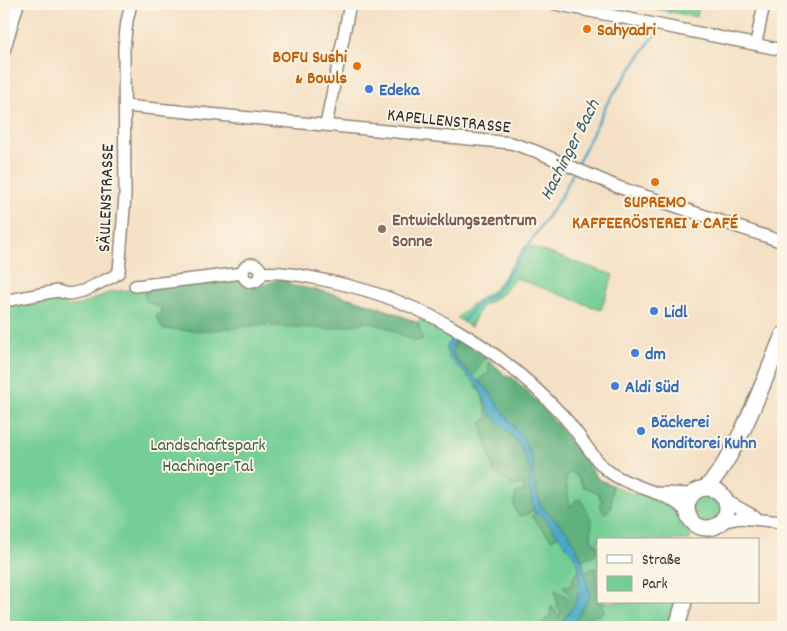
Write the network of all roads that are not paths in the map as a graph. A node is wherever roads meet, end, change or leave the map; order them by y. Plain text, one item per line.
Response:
1 (18, 4) edge
2 (131, 4) edge
3 (350, 4) edge
4 (555, 4) edge
5 (764, 4) edge
6 (756, 43) junction
7 (783, 50) edge
8 (4, 51) edge
9 (125, 106) junction
10 (326, 125) junction
11 (783, 242) edge
12 (135, 286) dead end
13 (4, 301) edge
14 (783, 335) edge
15 (736, 443) junction
16 (699, 491) junction
17 (652, 492) junction
18 (725, 498) junction
19 (761, 518) junction
20 (783, 522) edge
21 (692, 526) edge
22 (714, 530) edge
23 (683, 604) edge
24 (677, 627) edge

1 - 8 street
2 - 9 street, SÄULENSTRASSE
3 - 10 street
4 - 6 street
5 - 6 street
6 - 7 street
9 - 10 street, KAPELLENSTRASSE
9 - 13 street, SÄULENSTRASSE
10 - 11 street, KAPELLENSTRASSE
12 - 17 street
14 - 15 main road
15 - 16 main road
15 - 18 main road
16 - 17 street
16 - 18 main road
16 - 21 main road
17 - 21 street
18 - 19 street
18 - 22 main road
19 - 20 street
19 - 22 street
21 - 22 main road
23 - 24 main road

